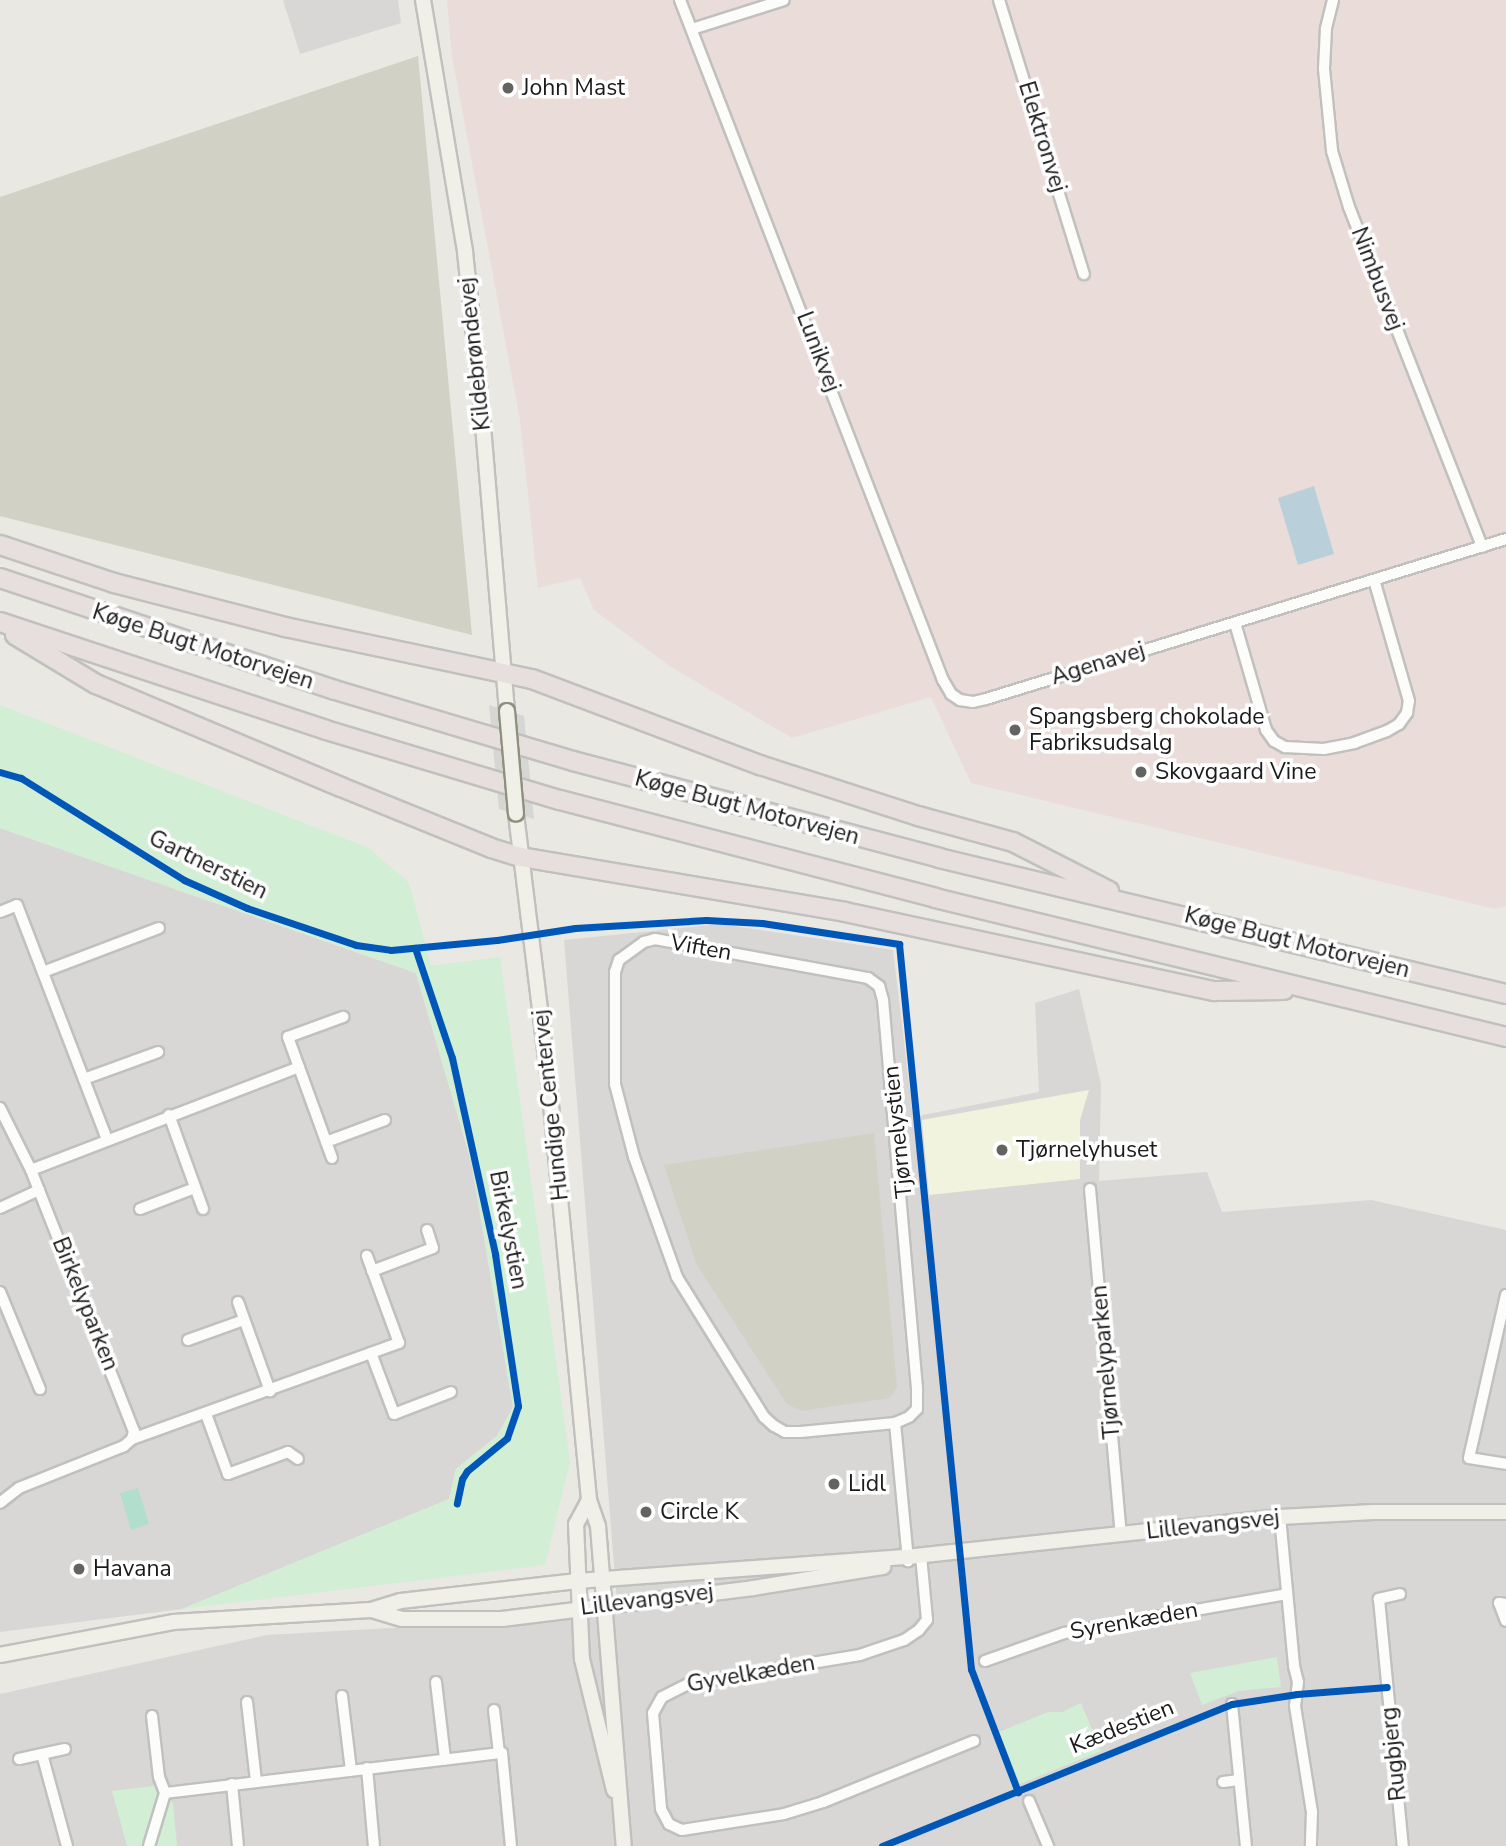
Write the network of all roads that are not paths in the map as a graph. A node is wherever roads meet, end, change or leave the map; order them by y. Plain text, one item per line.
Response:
1 (423, 0) edge
2 (680, 0) edge
3 (784, 0) edge
4 (999, 0) edge
5 (1333, 0) edge
6 (692, 29) junction
7 (1084, 274) dead end
8 (1506, 539) edge
9 (0, 545) edge
10 (1482, 547) junction
11 (0, 578) edge
12 (1374, 580) junction
13 (1235, 622) junction
14 (0, 624) edge
15 (502, 671) junction
16 (960, 700) joint
17 (506, 711) joint
18 (521, 857) junction
19 (1134, 904) junction
20 (0, 912) edge
21 (159, 928) dead end
22 (43, 972) junction
23 (1312, 990) junction
24 (1506, 994) edge
25 (343, 1017) dead end
26 (1506, 1037) edge
27 (158, 1052) dead end
28 (299, 1067) junction
29 (84, 1079) junction
30 (0, 1108) edge
31 (169, 1115) junction
32 (385, 1120) dead end
33 (107, 1139) junction
34 (326, 1142) junction
35 (332, 1158) dead end
36 (30, 1170) junction
37 (194, 1188) junction
38 (1090, 1189) dead end
39 (39, 1191) junction
40 (0, 1208) edge
41 (140, 1209) dead end
42 (203, 1209) dead end
43 (426, 1230) dead end
44 (367, 1256) dead end
45 (372, 1271) junction
46 (0, 1292) edge
47 (1506, 1295) edge
48 (238, 1302) dead end
49 (2, 1305) edge
50 (244, 1320) junction
51 (188, 1340) dead end
52 (371, 1353) junction
53 (40, 1389) dead end
54 (270, 1391) junction
55 (451, 1392) dead end
56 (206, 1415) junction
57 (895, 1423) junction
58 (132, 1439) junction
59 (298, 1459) dead end
60 (1506, 1464) edge
61 (589, 1500) junction
62 (0, 1503) edge
63 (1506, 1512) edge
64 (1280, 1517) junction
65 (1121, 1534) junction
66 (912, 1558) junction
67 (604, 1579) junction
68 (577, 1581) junction
69 (1287, 1594) junction
70 (1399, 1594) dead end
71 (1499, 1601) edge
72 (606, 1604) junction
73 (578, 1608) junction
74 (371, 1610) junction
75 (1506, 1621) edge
76 (0, 1655) edge
77 (985, 1661) dead end
78 (436, 1682) dead end
79 (342, 1696) dead end
80 (247, 1702) dead end
81 (1232, 1704) dead end
82 (494, 1710) dead end
83 (152, 1716) dead end
84 (974, 1741) dead end
85 (65, 1749) dead end
86 (499, 1753) junction
87 (42, 1754) junction
88 (19, 1759) dead end
89 (445, 1759) junction
90 (367, 1768) junction
91 (351, 1770) junction
92 (1239, 1780) junction
93 (256, 1781) junction
94 (1223, 1782) dead end
95 (232, 1783) junction
96 (165, 1793) junction
97 (1030, 1801) dead end
98 (619, 1808) junction
99 (67, 1846) edge
100 (149, 1846) edge
101 (238, 1846) edge
102 (374, 1846) edge
103 (511, 1846) edge
104 (624, 1846) edge
105 (1048, 1846) edge
106 (1246, 1846) edge
107 (1311, 1846) edge
108 (1403, 1846) edge

1 - 15 street, Kildebrøndevej
2 - 6 street, Lunikvej
3 - 6 street
4 - 7 street, Elektronvej
5 - 10 street, Nimbusvej
6 - 16 street, Lunikvej
8 - 10 street, Agenavej
9 - 15 highway
10 - 12 street, Agenavej
11 - 19 highway, Køge Bugt Motorvejen
12 - 13 street, Agenavej
12 - 13 street
13 - 16 street, Agenavej
14 - 18 highway
14 - 23 highway, Køge Bugt Motorvejen
15 - 17 street, Kildebrøndevej
15 - 19 highway
17 - 18 street, Hundige Centervej, bridge
18 - 23 highway
18 - 61 street, Hundige Centervej
19 - 24 highway, Køge Bugt Motorvejen
20 - 22 street
21 - 22 street
22 - 29 street
23 - 26 highway, Køge Bugt Motorvejen
25 - 28 street
27 - 29 street
28 - 31 street
28 - 34 street
29 - 33 street
30 - 36 street, Birkelyparken
31 - 33 street
31 - 37 street
32 - 34 street
33 - 36 street
34 - 35 street
36 - 39 street, Birkelyparken
37 - 41 street
37 - 42 street
38 - 65 street, Tjørnelyparken
39 - 40 street
39 - 58 street, Birkelyparken
43 - 45 street
44 - 45 street
45 - 52 street
46 - 49 street
47 - 60 street
48 - 50 street
49 - 53 street
50 - 51 street
50 - 54 street
52 - 54 street
52 - 55 street
54 - 56 street
56 - 58 street
56 - 59 street
57 - 57 street, Viften
57 - 66 street
58 - 62 street
61 - 67 street, Hundige Centervej
61 - 68 street, Hundige Centervej
63 - 64 street, Lillevangsvej
64 - 65 street, Lillevangsvej
64 - 69 street
65 - 66 street, Lillevangsvej
66 - 67 street, Lillevangsvej
66 - 72 street, Lillevangsvej
66 - 84 street, Gyvelkæden
67 - 68 street, Lillevangsvej
67 - 72 street, Hundige Centervej
68 - 73 street, Hundige Centervej
68 - 74 street, Lillevangsvej
69 - 77 street, Syrenkæden
69 - 107 street
70 - 108 street, Rugbjerg
71 - 75 street
72 - 73 street, Lillevangsvej
72 - 98 street, Hundige Centervej
73 - 74 street, Lillevangsvej
73 - 98 street, Hundige Centervej
74 - 76 street, Lillevangsvej
78 - 89 street
79 - 91 street
80 - 93 street
81 - 92 street
82 - 86 street
83 - 96 street
85 - 87 street
86 - 89 street
86 - 103 street
87 - 88 street
87 - 99 street
89 - 90 street
90 - 91 street
90 - 102 street
91 - 93 street
92 - 94 street
92 - 106 street
93 - 95 street
95 - 96 street
95 - 101 street
96 - 100 street
97 - 105 street
98 - 104 street, Hundige Centervej

